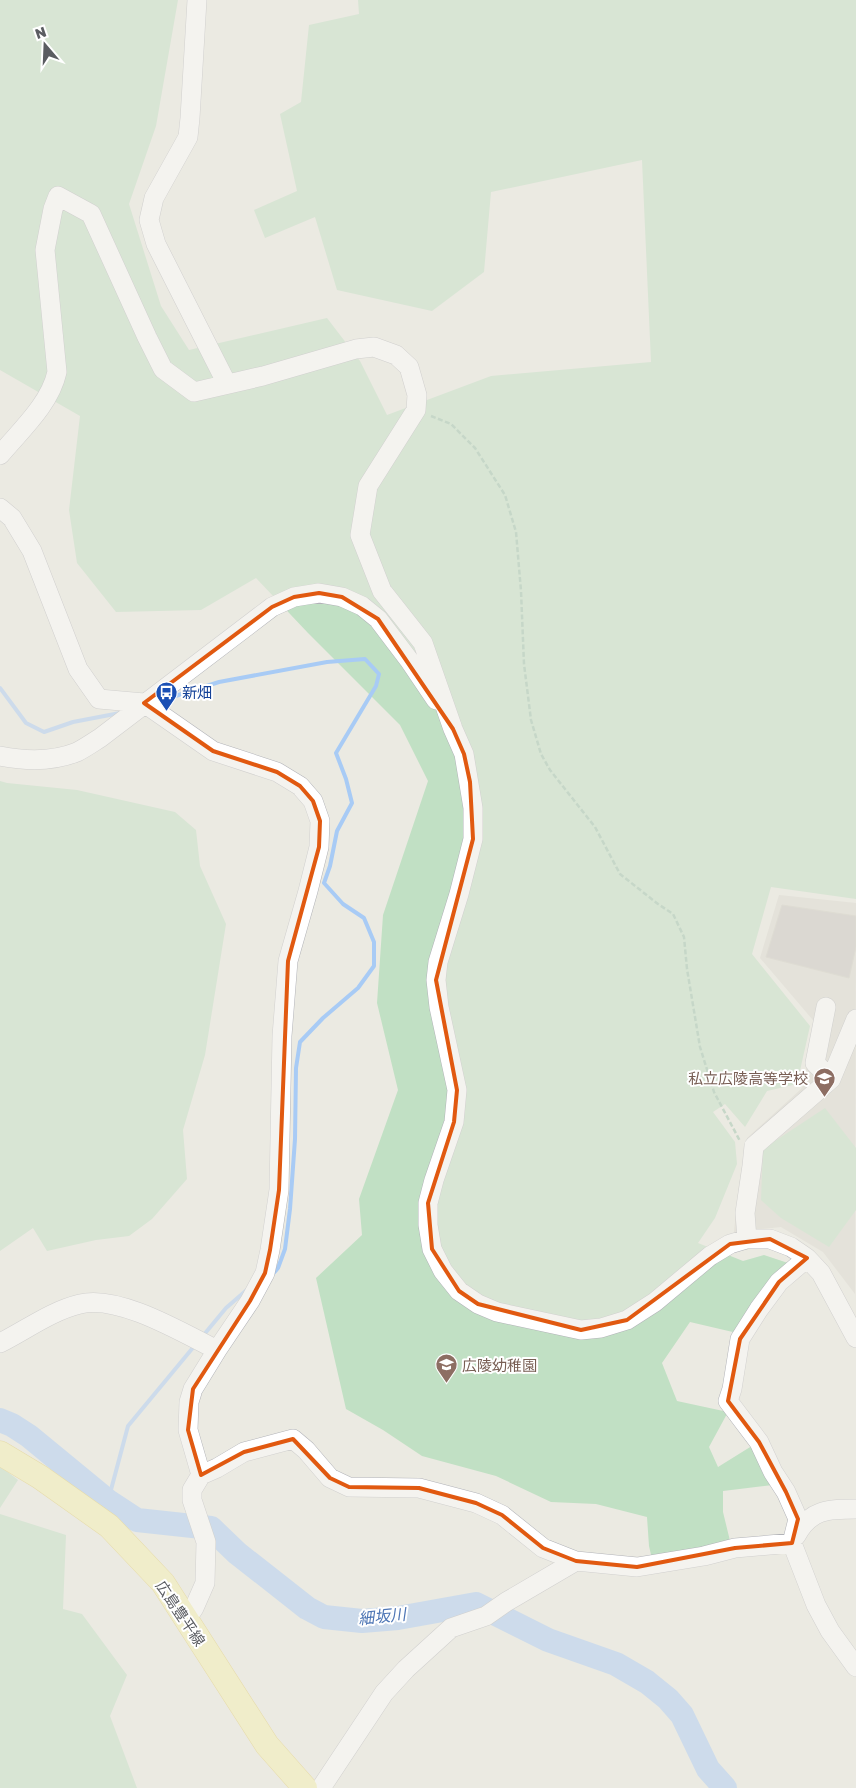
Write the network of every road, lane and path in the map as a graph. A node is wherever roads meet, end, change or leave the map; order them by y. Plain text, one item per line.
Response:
1 (197, 0) edge
2 (227, 384) junction
3 (416, 410) junction
4 (0, 454) edge
5 (0, 508) edge
6 (144, 703) junction
7 (453, 729) junction
8 (0, 756) edge
9 (826, 1007) dead end
10 (856, 1019) edge
11 (826, 1084) junction
12 (752, 1166) junction
13 (747, 1239) junction
14 (807, 1258) junction
15 (856, 1338) edge
16 (0, 1343) edge
17 (217, 1350) junction
18 (0, 1453) edge
19 (201, 1475) junction
20 (856, 1509) edge
21 (792, 1543) junction
22 (576, 1561) junction
23 (186, 1620) junction
24 (856, 1667) edge
25 (305, 1788) edge
26 (321, 1788) edge

1 - 2 street
2 - 3 street
2 - 4 street
3 - 7 street
3 - 12 path
5 - 6 street
6 - 7 street
6 - 8 street
6 - 17 street
7 - 13 street
9 - 11 street
10 - 11 street
11 - 12 street
12 - 13 street
13 - 14 street
14 - 15 street
14 - 21 street
16 - 17 street
17 - 19 street
18 - 23 main road, 広島豊平線
19 - 22 street
19 - 23 street
20 - 21 street
21 - 22 street
21 - 24 street
22 - 26 street
23 - 25 main road, 広島豊平線

